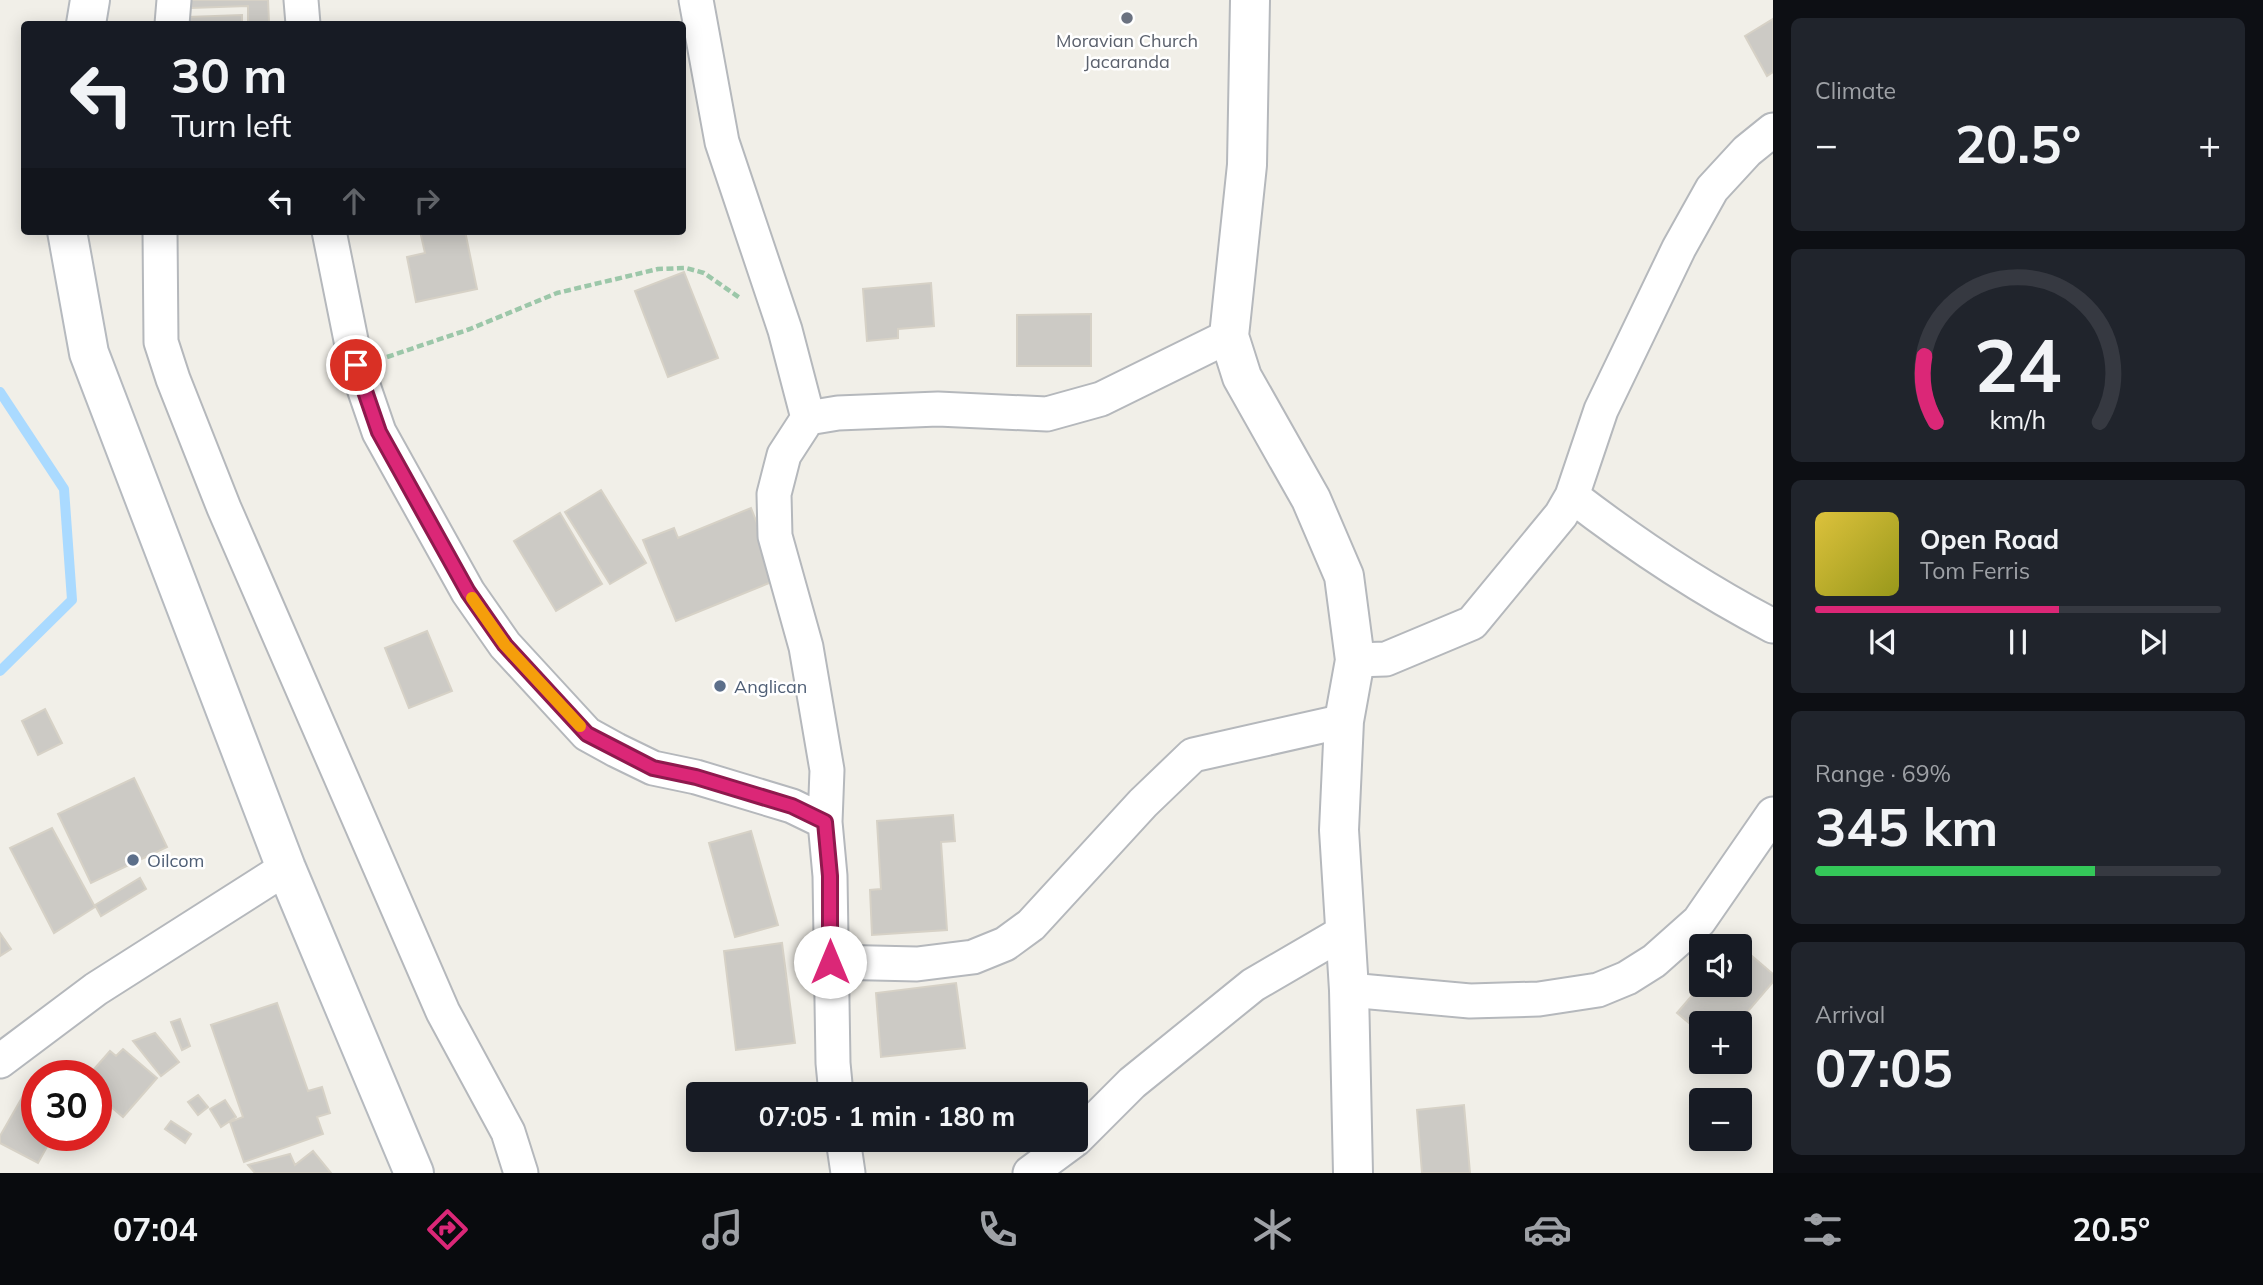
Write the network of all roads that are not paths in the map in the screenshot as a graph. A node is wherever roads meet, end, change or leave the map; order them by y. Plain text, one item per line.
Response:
1 (90, 0) edge
2 (174, 0) edge
3 (301, 0) edge
4 (696, 0) edge
5 (1250, 0) edge
6 (86, 21) edge
7 (172, 21) edge
8 (303, 21) edge
9 (1773, 130) edge
10 (68, 235) edge
11 (160, 235) edge
12 (330, 235) edge
13 (1230, 336) junction
14 (808, 418) junction
15 (1572, 496) junction
16 (1773, 626) edge
17 (1355, 660) junction
18 (1344, 721) junction
19 (1773, 814) edge
20 (825, 822) junction
21 (286, 868) junction
22 (1344, 932) junction
23 (830, 962) junction
24 (1349, 990) junction
25 (0, 1061) edge
26 (835, 1082) edge
27 (1088, 1127) edge
28 (845, 1152) edge
29 (1058, 1152) edge
30 (414, 1173) edge
31 (521, 1173) edge
32 (848, 1173) edge
33 (1030, 1173) edge
34 (1353, 1173) edge

1 - 6 street
2 - 7 street
3 - 8 street
4 - 14 street
5 - 13 street
9 - 15 street
10 - 21 street
11 - 31 street
12 - 20 street
13 - 14 street
13 - 17 street
14 - 20 street
15 - 16 street
15 - 17 street
17 - 18 street
18 - 22 street
18 - 23 street
19 - 24 street
20 - 23 street
21 - 25 street
21 - 30 street
22 - 24 street
22 - 27 street
23 - 26 street
24 - 34 street
28 - 32 street
29 - 33 street

